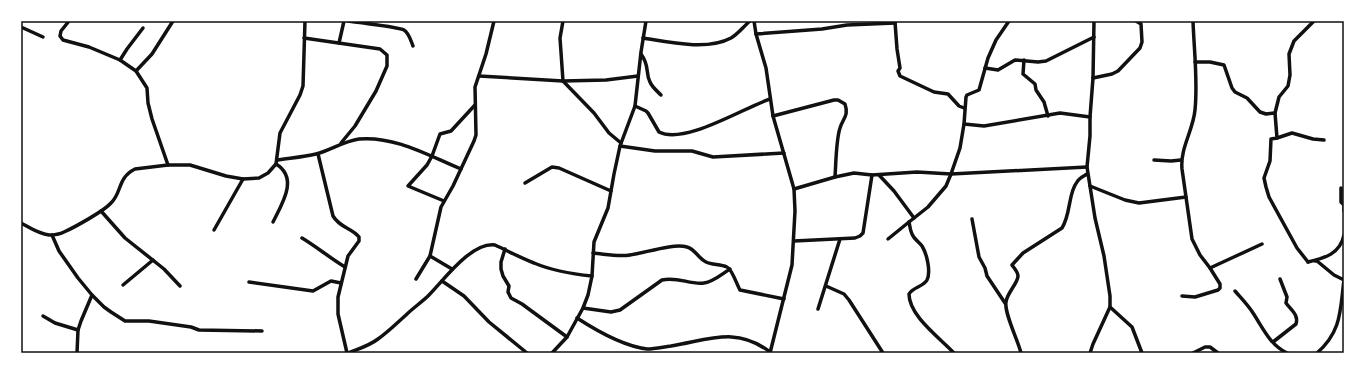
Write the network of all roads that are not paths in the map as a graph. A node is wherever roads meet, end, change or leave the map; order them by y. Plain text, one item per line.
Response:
1 (69, 21) edge
2 (173, 21) edge
3 (305, 21) edge
4 (344, 21) edge
5 (348, 21) edge
6 (494, 21) edge
7 (563, 21) edge
8 (646, 21) edge
9 (750, 21) edge
10 (754, 21) edge
11 (1009, 21) edge
12 (1094, 21) edge
13 (1136, 21) edge
14 (1193, 21) edge
15 (1314, 21) edge
16 (895, 22) edge
17 (21, 27) edge
18 (143, 28) dead end
19 (756, 34) junction
20 (43, 37) dead end
21 (1094, 37) junction
22 (304, 38) junction
23 (643, 38) junction
24 (339, 42) junction
25 (413, 46) dead end
26 (641, 54) junction
27 (120, 60) junction
28 (1024, 60) junction
29 (1195, 62) junction
30 (985, 68) junction
31 (136, 71) junction
32 (479, 76) junction
33 (638, 76) junction
34 (1093, 78) junction
35 (563, 81) junction
36 (660, 95) dead end
37 (770, 99) junction
38 (475, 105) junction
39 (635, 106) junction
40 (964, 108) junction
41 (1275, 113) junction
42 (773, 116) junction
43 (1048, 116) junction
44 (1090, 117) junction
45 (964, 124) junction
46 (1277, 138) junction
47 (1324, 140) dead end
48 (341, 143) junction
49 (621, 145) junction
50 (784, 153) junction
51 (318, 154) junction
52 (432, 156) junction
53 (1154, 160) dead end
54 (1181, 160) junction
55 (277, 162) junction
56 (168, 165) junction
57 (1087, 167) junction
58 (461, 169) junction
59 (951, 174) junction
60 (1087, 174) junction
61 (872, 175) junction
62 (879, 175) junction
63 (835, 176) junction
64 (243, 179) junction
65 (525, 183) dead end
66 (1090, 186) junction
67 (794, 188) junction
68 (1341, 188) dead end
69 (612, 191) junction
70 (1186, 197) junction
71 (444, 201) junction
72 (101, 211) junction
73 (1344, 211) edge
74 (914, 218) junction
75 (972, 219) dead end
76 (273, 222) dead end
77 (909, 222) junction
78 (21, 223) edge
79 (214, 230) dead end
80 (52, 235) junction
81 (1344, 235) edge
82 (302, 238) dead end
83 (840, 238) junction
84 (888, 239) dead end
85 (794, 241) junction
86 (1262, 244) dead end
87 (505, 249) junction
88 (593, 253) junction
89 (430, 256) junction
90 (153, 260) junction
91 (1308, 262) junction
92 (346, 267) junction
93 (1210, 268) junction
94 (452, 269) junction
95 (730, 269) junction
96 (592, 276) junction
97 (416, 279) dead end
98 (1280, 279) dead end
99 (1344, 280) edge
100 (442, 281) junction
101 (249, 282) dead end
102 (341, 283) junction
103 (123, 285) dead end
104 (180, 286) dead end
105 (826, 286) junction
106 (1235, 291) dead end
107 (92, 295) junction
108 (1182, 296) dead end
109 (784, 299) junction
110 (1006, 303) junction
111 (1110, 307) junction
112 (583, 308) junction
113 (818, 309) dead end
114 (43, 316) dead end
115 (578, 318) junction
116 (78, 330) junction
117 (262, 331) dead end
118 (567, 337) junction
119 (1273, 342) junction
120 (77, 353) edge
121 (347, 353) edge
122 (527, 353) edge
123 (552, 353) edge
124 (770, 353) edge
125 (883, 353) edge
126 (954, 353) edge
127 (1021, 353) edge
128 (1090, 353) edge
129 (1142, 353) edge
130 (1193, 353) edge
131 (1218, 353) edge
132 (1287, 353) edge
133 (1317, 353) edge

1 - 27 street
2 - 31 street
3 - 22 street
4 - 24 street
5 - 25 street
6 - 32 street
7 - 35 street
8 - 23 street
9 - 23 street
10 - 19 street
11 - 30 street
12 - 21 street
13 - 34 street
14 - 29 street
15 - 41 street
16 - 19 street
16 - 40 street
17 - 20 street
18 - 27 street
19 - 37 street
21 - 28 street
21 - 34 street
22 - 24 street
22 - 55 street
23 - 26 street
24 - 48 street
26 - 33 street
26 - 36 street
27 - 31 street
28 - 30 street
28 - 43 street
29 - 41 street
29 - 54 street
30 - 40 street
31 - 56 street
32 - 35 street
32 - 38 street
33 - 35 street
33 - 39 street
34 - 44 street
35 - 49 street
37 - 39 street
37 - 42 street
38 - 52 street
38 - 58 street
39 - 49 street
40 - 45 street
41 - 46 street
42 - 50 street
42 - 63 street
43 - 44 street
43 - 45 street
44 - 57 street
45 - 59 street
46 - 47 street
46 - 91 street
48 - 51 street
48 - 52 street
49 - 50 street
49 - 69 street
50 - 67 street
51 - 55 street
51 - 92 street
52 - 58 street
52 - 71 street
53 - 54 street
54 - 70 street
55 - 64 street
55 - 76 street
56 - 64 street
56 - 72 street
57 - 59 street
57 - 60 street
58 - 71 street
59 - 62 street
59 - 74 street
60 - 66 street
60 - 110 street
61 - 62 street
61 - 63 street
61 - 83 street
62 - 74 street
63 - 67 street
64 - 79 street
65 - 69 street
66 - 70 street
66 - 111 street
67 - 85 street
68 - 73 street
69 - 88 street
70 - 93 street
71 - 89 street
72 - 80 street
72 - 90 street
74 - 77 street
75 - 110 street
77 - 84 street
77 - 126 street
78 - 80 street
80 - 107 street
81 - 91 street
82 - 92 street
83 - 85 street
83 - 105 street
85 - 109 street
86 - 93 street
87 - 94 street
87 - 96 street
87 - 118 street
88 - 95 street
88 - 96 street
89 - 94 street
89 - 97 street
90 - 103 street
90 - 104 street
91 - 99 street
92 - 102 street
93 - 108 street
94 - 100 street
95 - 109 street
95 - 112 street
96 - 112 street
98 - 119 street
99 - 133 street
100 - 121 street
100 - 122 street
101 - 102 street
102 - 121 street
105 - 113 street
105 - 125 street
106 - 119 street
107 - 116 street
107 - 117 street
109 - 124 street
110 - 127 street
111 - 128 street
111 - 129 street
112 - 115 street
114 - 116 street
115 - 118 street
115 - 124 street
116 - 120 street
118 - 123 street
119 - 132 street
130 - 131 street

